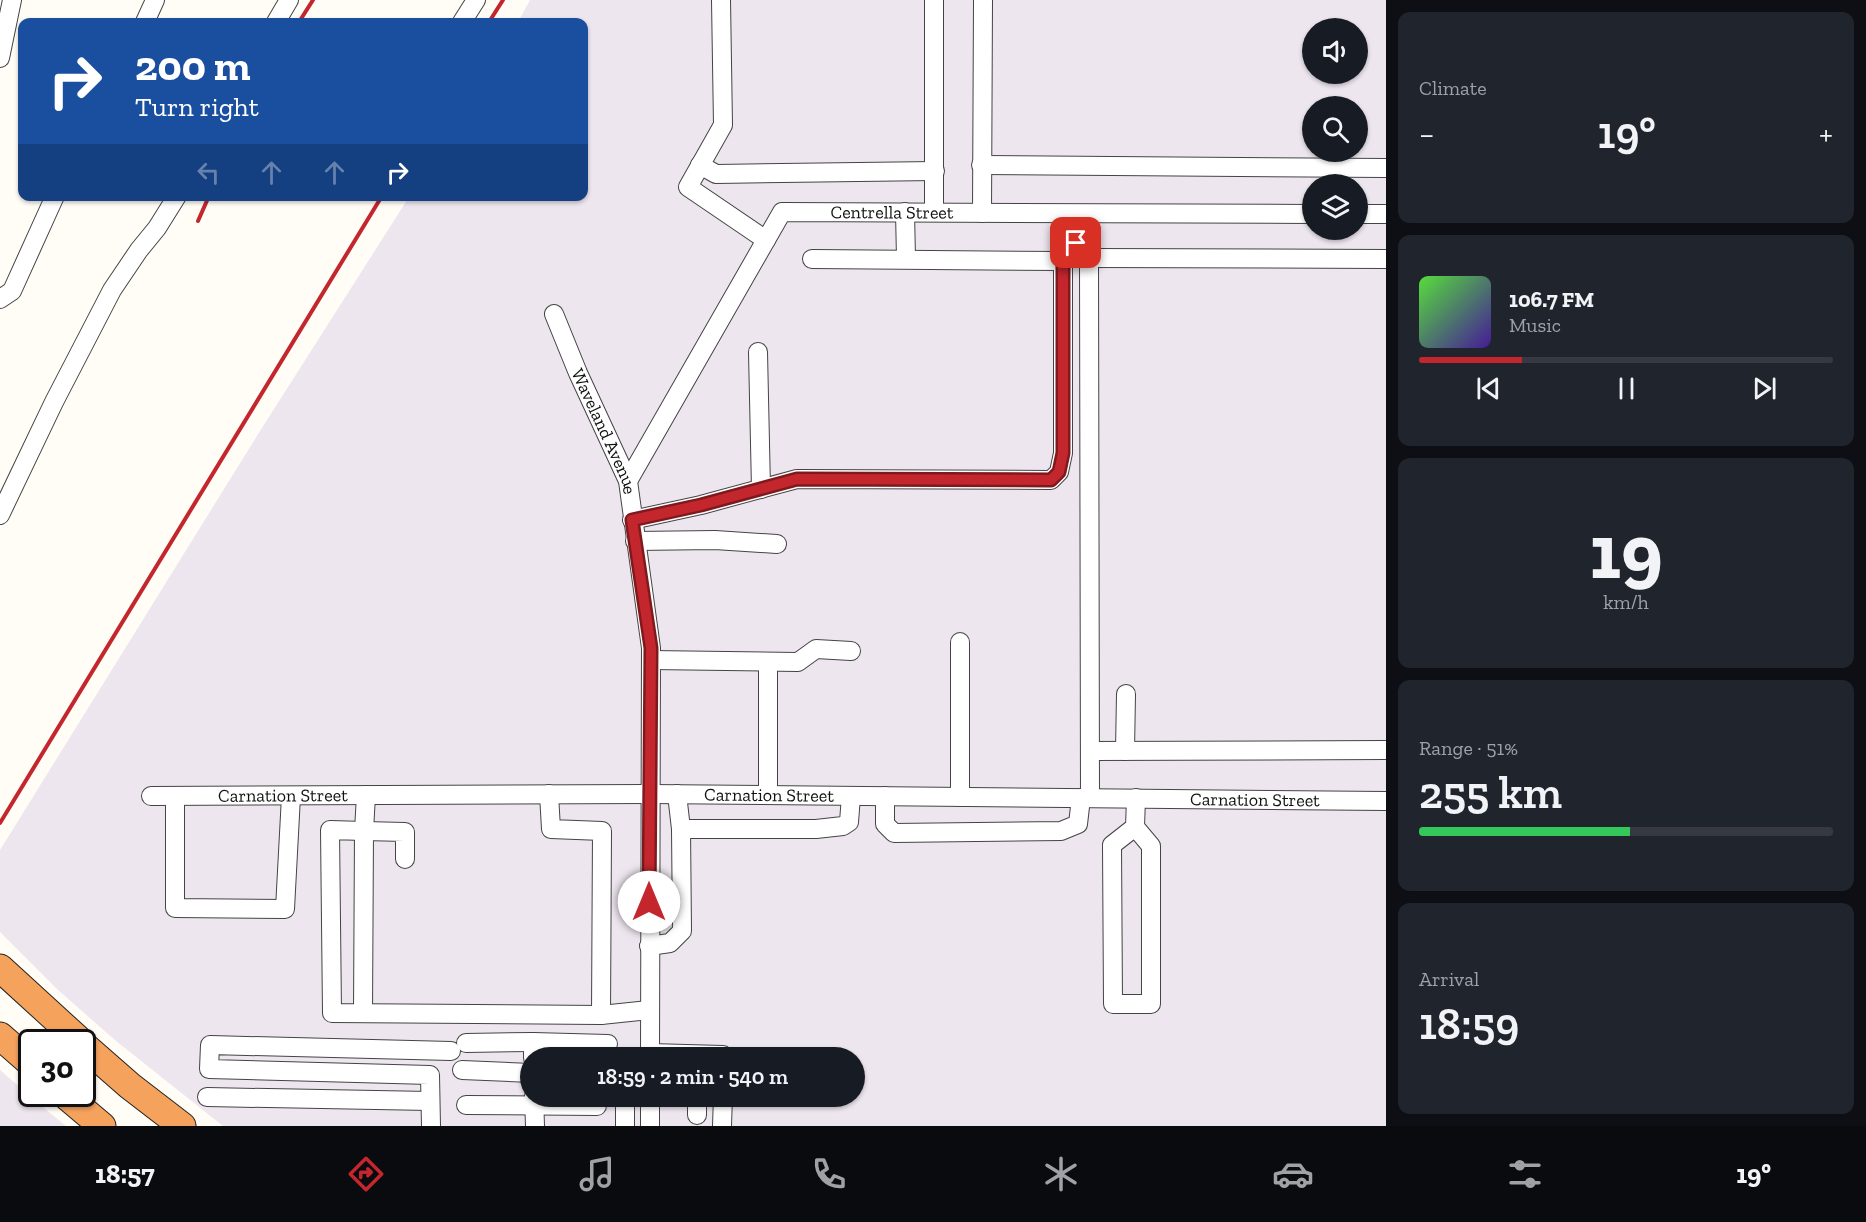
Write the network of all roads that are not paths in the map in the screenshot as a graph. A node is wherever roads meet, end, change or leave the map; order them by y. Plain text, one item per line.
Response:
1 (12, 0) edge
2 (142, 0) edge
3 (155, 0) edge
4 (289, 0) edge
5 (476, 0) edge
6 (721, 0) edge
7 (934, 0) edge
8 (983, 0) edge
9 (134, 18) edge
10 (148, 18) edge
11 (278, 18) edge
12 (465, 18) edge
13 (0, 58) edge
14 (700, 165) junction
15 (981, 165) junction
16 (1386, 168) edge
17 (935, 171) junction
18 (53, 201) edge
19 (64, 201) edge
20 (174, 201) edge
21 (905, 212) junction
22 (934, 212) junction
23 (982, 213) junction
24 (1076, 214) junction
25 (1302, 214) edge
26 (1368, 214) edge
27 (1386, 214) edge
28 (47, 215) junction
29 (766, 240) junction
30 (1076, 243) junction
31 (906, 258) junction
32 (1089, 258) junction
33 (812, 259) dead end
34 (1386, 259) edge
35 (1063, 261) junction
36 (0, 299) edge
37 (554, 314) dead end
38 (758, 352) dead end
39 (628, 481) junction
40 (761, 489) junction
41 (0, 515) edge
42 (632, 520) junction
43 (635, 541) junction
44 (777, 544) dead end
45 (960, 642) dead end
46 (851, 651) dead end
47 (651, 660) junction
48 (768, 662) junction
49 (1126, 694) dead end
50 (1386, 750) edge
51 (1090, 751) junction
52 (1125, 751) junction
53 (549, 794) junction
54 (649, 794) junction
55 (677, 794) junction
56 (366, 795) junction
57 (763, 795) junction
58 (819, 795) junction
59 (151, 796) dead end
60 (175, 796) junction
61 (291, 796) junction
62 (850, 796) junction
63 (885, 796) junction
64 (960, 797) junction
65 (1085, 798) junction
66 (1136, 798) junction
67 (1386, 801) edge
68 (1135, 827) junction
69 (754, 828) junction
70 (816, 828) junction
71 (681, 829) junction
72 (364, 831) junction
73 (405, 859) dead end
74 (649, 946) junction
75 (0, 969) edge
76 (650, 1010) junction
77 (363, 1013) junction
78 (601, 1015) junction
79 (66, 1029) edge
80 (0, 1036) edge
81 (608, 1044) dead end
82 (570, 1047) edge
83 (650, 1047) edge
84 (520, 1049) edge
85 (18, 1052) edge
86 (96, 1056) edge
87 (462, 1070) dead end
88 (520, 1073) edge
89 (207, 1097) dead end
90 (430, 1101) junction
91 (520, 1102) edge
92 (465, 1105) dead end
93 (79, 1107) edge
94 (534, 1107) edge
95 (625, 1107) edge
96 (650, 1107) edge
97 (723, 1107) edge
98 (102, 1126) edge
99 (182, 1126) edge
100 (431, 1126) edge
101 (535, 1126) edge
102 (625, 1126) edge
103 (650, 1126) edge
104 (723, 1126) edge

1 - 13 street
2 - 9 street
3 - 10 street
4 - 11 street
5 - 12 street
6 - 14 street
7 - 17 street
8 - 15 street
14 - 17 street
14 - 29 street
15 - 16 street
15 - 23 street
17 - 22 street
18 - 28 street
19 - 28 street
20 - 41 street
21 - 22 street, Centrella Street
21 - 29 street, Centrella Street
21 - 31 street
22 - 23 street, Centrella Street
23 - 24 street, Centrella Street
24 - 25 street, Centrella Street
24 - 30 street
26 - 27 street
28 - 36 street
29 - 39 street, Centrella Street
30 - 32 street
30 - 35 street
31 - 33 street
31 - 35 street
32 - 34 street
32 - 51 street
35 - 40 street
37 - 39 street, Waveland Avenue
38 - 40 street
39 - 42 street, Waveland Avenue
40 - 42 street
42 - 43 street, Waveland Avenue
43 - 44 street
43 - 47 street, Waveland Avenue
45 - 64 street
46 - 48 street
47 - 48 street
47 - 54 street, Waveland Avenue
48 - 57 street
49 - 52 street
50 - 52 street
51 - 52 street
51 - 65 street
53 - 54 street, Carnation Street
53 - 56 street, Carnation Street
53 - 78 street
54 - 55 street, Carnation Street
54 - 74 street, Waveland Avenue
55 - 57 street, Carnation Street
55 - 71 street
56 - 61 street, Carnation Street
56 - 72 street
57 - 58 street, Carnation Street
57 - 69 street
58 - 62 street, Carnation Street
58 - 70 street
59 - 60 street, Carnation Street
60 - 61 street, Carnation Street
60 - 61 street
62 - 63 street, Carnation Street
62 - 70 street
63 - 64 street, Carnation Street
63 - 65 street
64 - 65 street, Carnation Street
65 - 66 street, Carnation Street
66 - 67 street, Carnation Street
66 - 68 street
68 - 68 street
69 - 70 street
69 - 71 street
71 - 74 street
72 - 73 street
72 - 77 street
72 - 77 street
74 - 76 street, Waveland Avenue
75 - 79 highway
76 - 78 street
76 - 83 street, Waveland Avenue
77 - 78 street
80 - 85 highway
81 - 82 street
84 - 90 street
86 - 99 highway
87 - 88 street
89 - 90 street
90 - 100 street
91 - 92 street
93 - 98 highway
94 - 101 street
95 - 102 street
96 - 103 street
97 - 104 street

